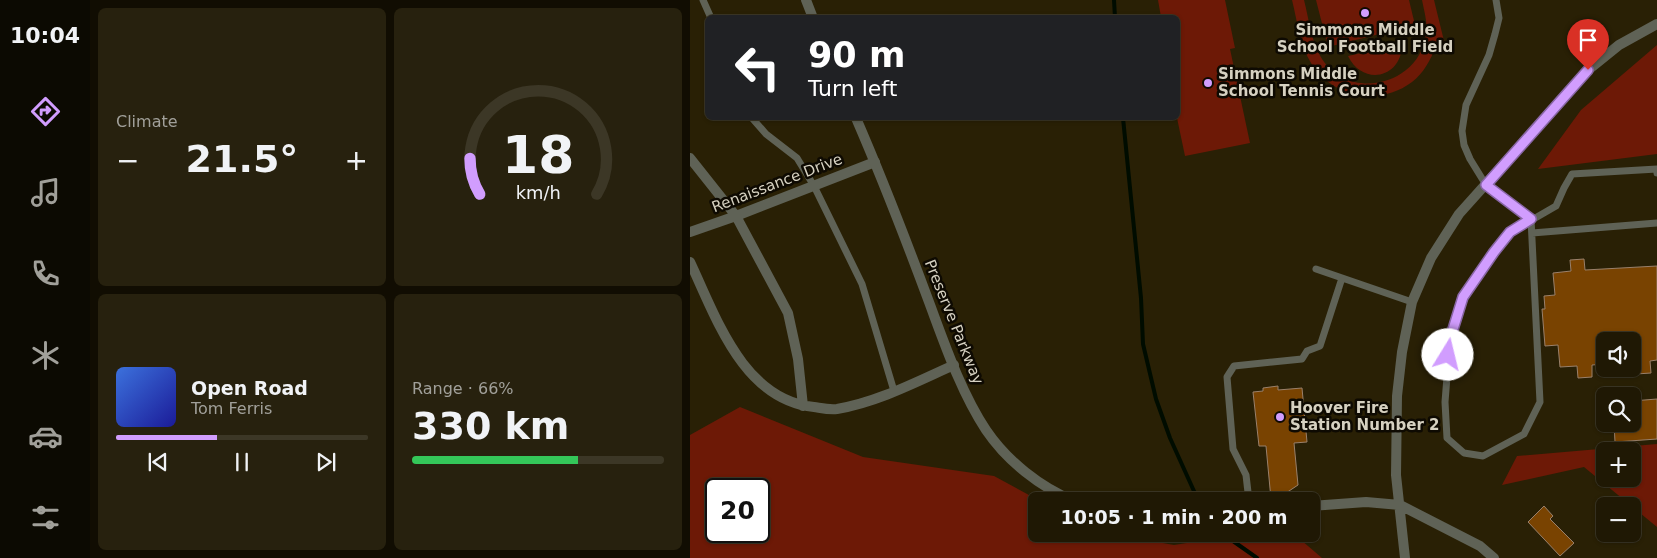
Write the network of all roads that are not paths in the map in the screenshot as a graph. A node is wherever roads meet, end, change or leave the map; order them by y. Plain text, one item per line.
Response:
1 (703, 0) edge
2 (806, 0) edge
3 (1496, 0) edge
4 (710, 15) edge
5 (812, 15) edge
6 (1657, 24) edge
7 (754, 120) edge
8 (857, 120) edge
9 (690, 158) edge
10 (874, 162) junction
11 (1657, 173) edge
12 (1486, 185) junction
13 (814, 186) junction
14 (736, 216) junction
15 (1531, 219) junction
16 (1657, 223) edge
17 (690, 232) edge
18 (1532, 233) junction
19 (690, 262) edge
20 (1316, 269) dead end
21 (1342, 278) junction
22 (1412, 302) junction
23 (954, 365) junction
24 (894, 391) junction
25 (803, 406) junction
26 (1056, 492) edge
27 (1248, 492) edge
28 (1320, 505) edge
29 (1400, 505) junction
30 (1406, 558) edge
31 (1494, 558) edge

1 - 4 lane
2 - 5 street
3 - 12 lane
6 - 12 street
7 - 13 lane
8 - 10 street, Preserve Parkway
9 - 14 street
10 - 13 street, Renaissance Drive
10 - 23 street, Preserve Parkway
11 - 15 lane
12 - 15 lane
12 - 22 street
13 - 14 street, Renaissance Drive
13 - 24 lane
14 - 17 street, Renaissance Drive
14 - 25 street
15 - 18 lane
15 - 18 lane
16 - 18 lane
19 - 25 street
20 - 21 lane
21 - 22 lane
21 - 27 lane
22 - 29 street
23 - 24 street
23 - 26 street, Preserve Parkway
24 - 25 street
28 - 29 street
29 - 30 street
29 - 31 street

